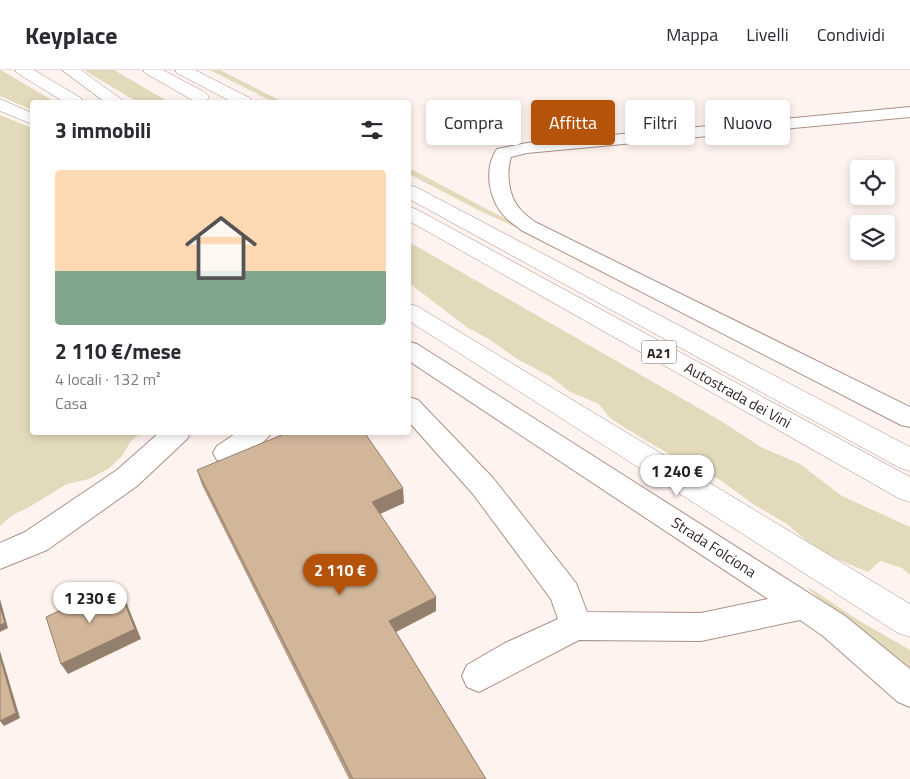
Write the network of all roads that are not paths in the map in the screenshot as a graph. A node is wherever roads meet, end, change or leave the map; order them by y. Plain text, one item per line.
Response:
1 (23, 70) edge
2 (70, 70) edge
3 (151, 70) edge
4 (184, 70) edge
5 (72, 100) edge
6 (113, 100) edge
7 (205, 100) edge
8 (240, 100) edge
9 (0, 104) edge
10 (910, 112) edge
11 (30, 117) edge
12 (411, 192) edge
13 (411, 214) edge
14 (411, 312) edge
15 (411, 351) edge
16 (411, 408) edge
17 (910, 418) edge
18 (174, 435) edge
19 (254, 435) edge
20 (227, 452) dead end
21 (910, 460) edge
22 (910, 491) edge
23 (0, 556) edge
24 (804, 604) junction
25 (910, 622) edge
26 (576, 626) junction
27 (479, 676) dead end
28 (910, 691) edge

1 - 5 highway
2 - 6 highway
3 - 7 highway
4 - 8 highway
9 - 11 highway
10 - 17 street
12 - 21 highway, Autostrada dei Vini / A21
13 - 22 highway, Autostrada dei Vini / A21
14 - 25 highway
15 - 24 street, Strada Folciona
16 - 26 street
18 - 23 street
19 - 20 street
24 - 26 street
24 - 28 street, Strada Folciona
26 - 27 street

